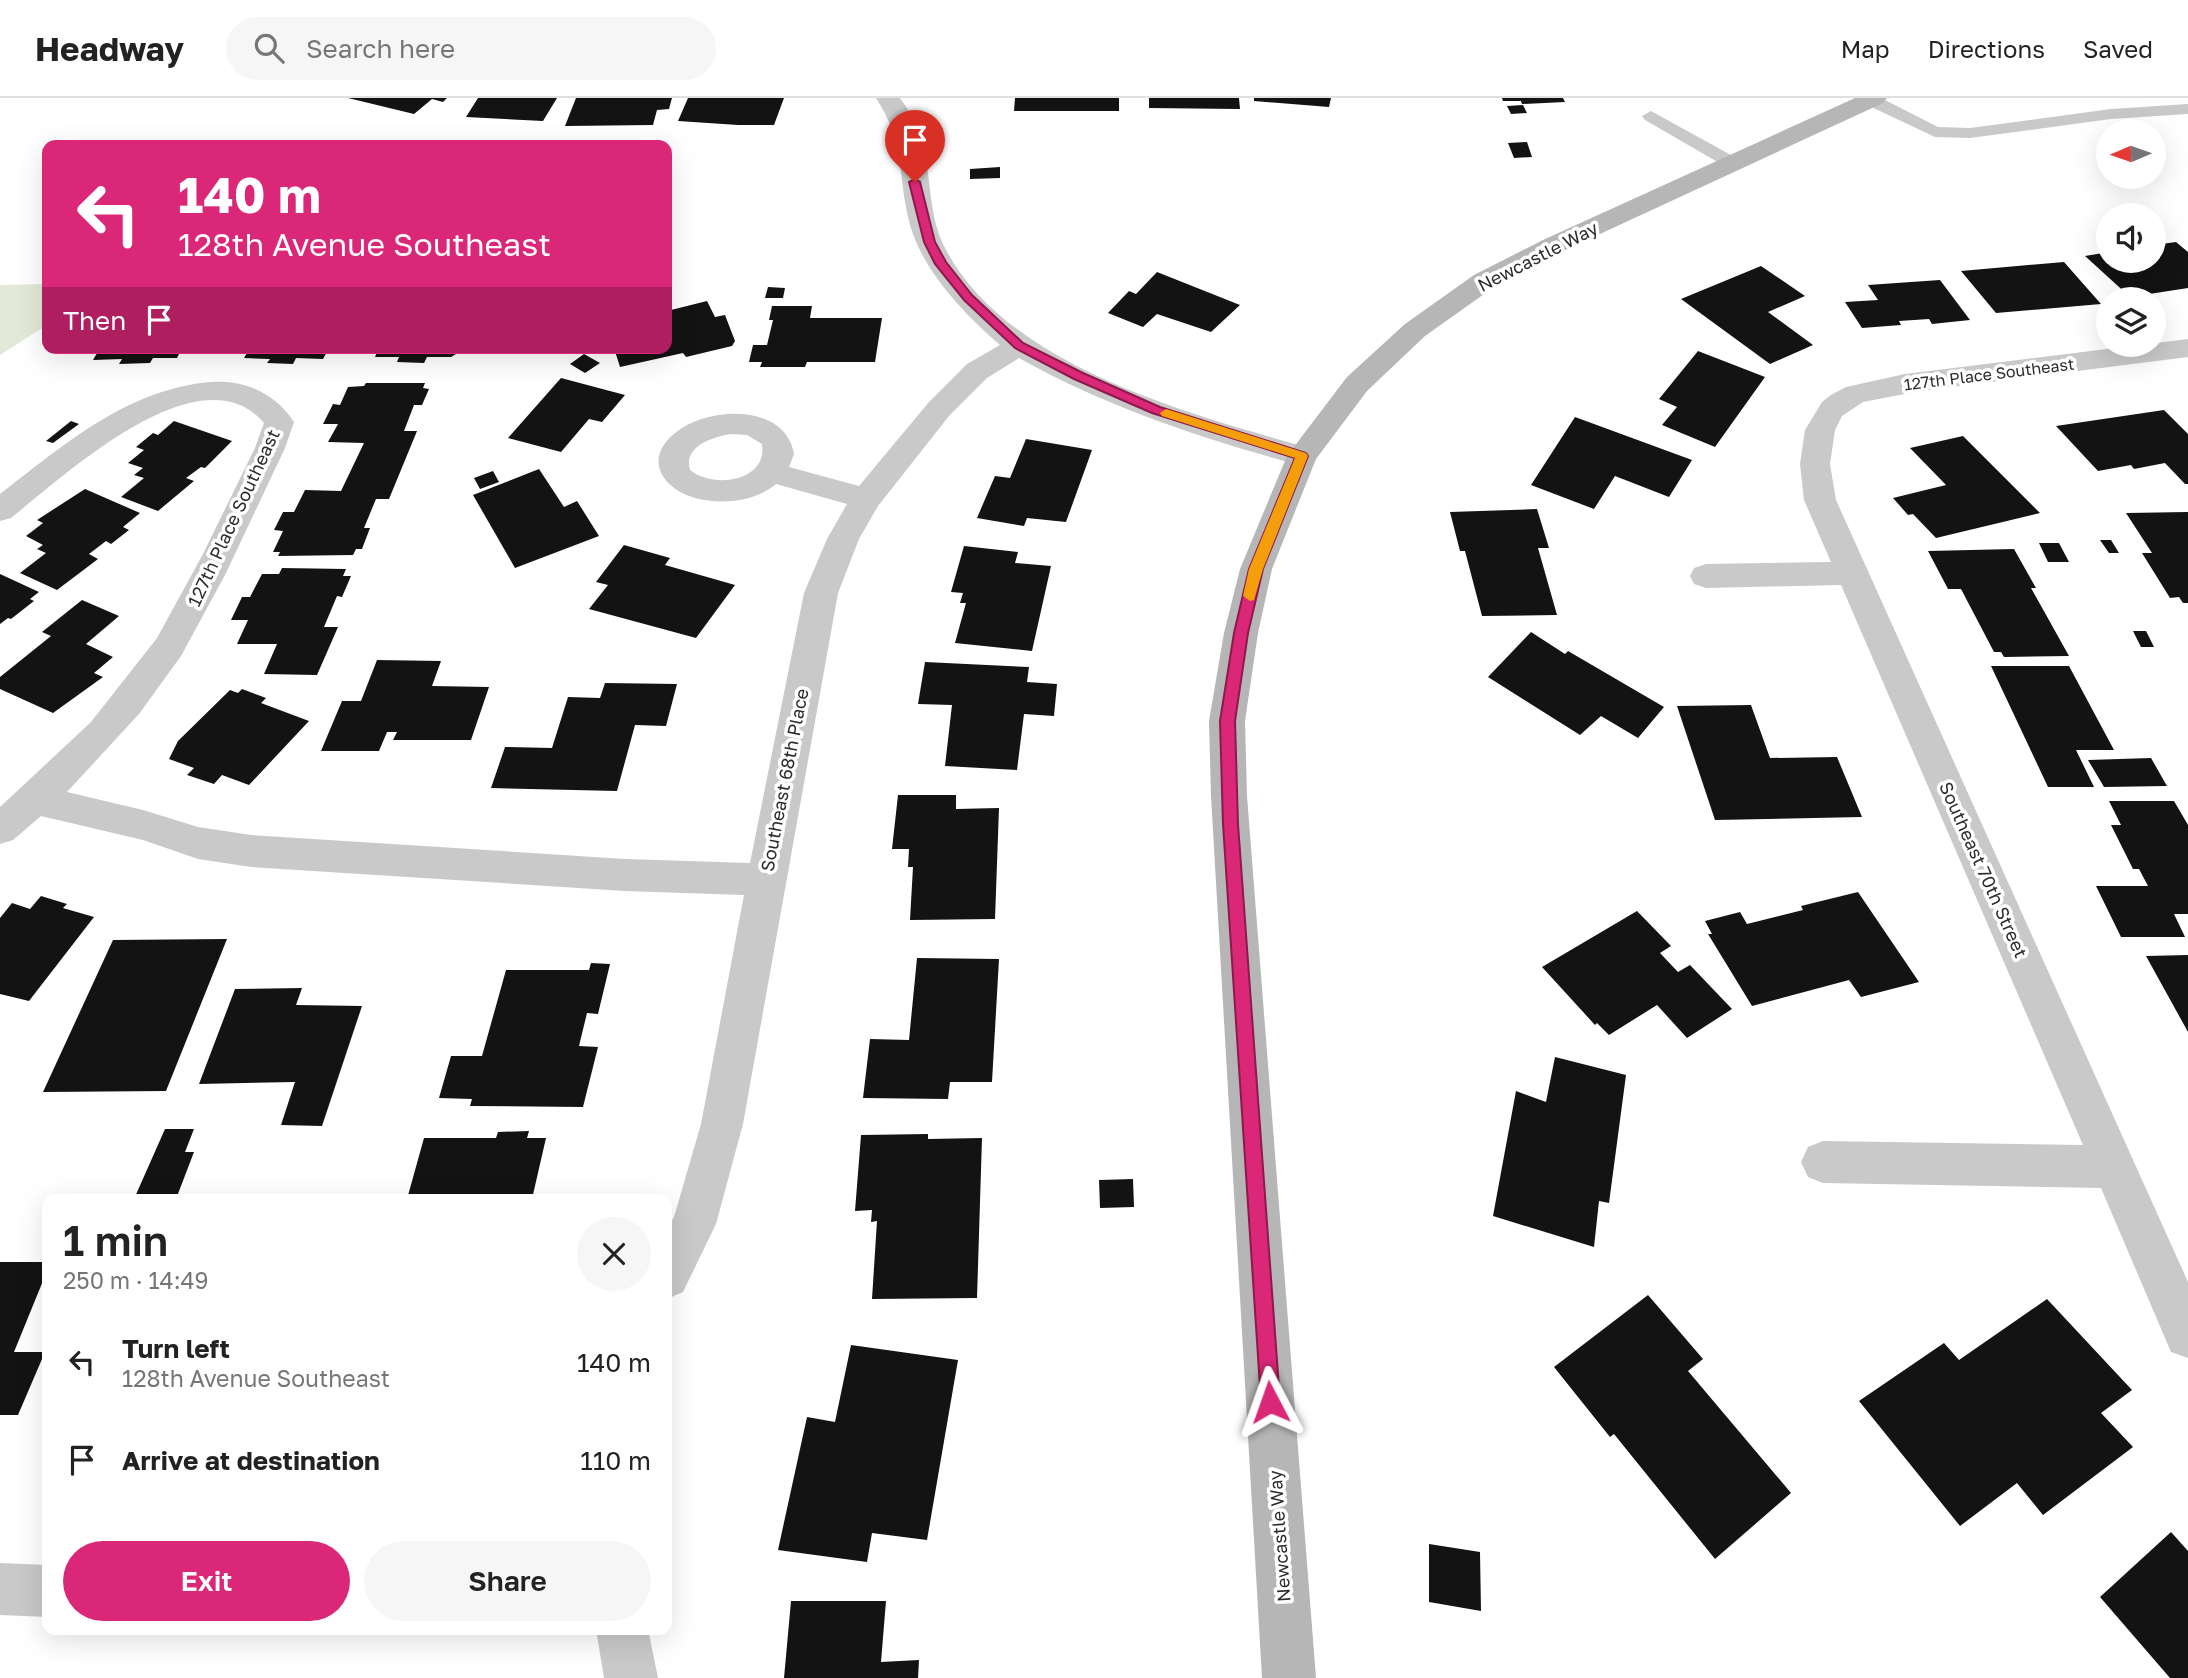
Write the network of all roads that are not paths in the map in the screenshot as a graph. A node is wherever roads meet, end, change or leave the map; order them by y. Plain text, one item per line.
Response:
1 (888, 98) edge
2 (1873, 99) edge
3 (2188, 108) edge
4 (1651, 116) dead end
5 (1734, 164) junction
6 (1019, 346) junction
7 (2188, 348) edge
8 (1835, 406) joint
9 (1302, 456) junction
10 (771, 472) dead end
11 (866, 499) junction
12 (0, 510) edge
13 (1852, 573) junction
14 (1706, 576) dead end
15 (35, 800) junction
16 (0, 829) edge
17 (766, 880) junction
18 (1823, 1161) dead end
19 (2114, 1167) junction
20 (672, 1266) edge
21 (2188, 1335) edge
22 (0, 1589) edge
23 (42, 1591) edge
24 (623, 1635) edge
25 (631, 1678) edge
26 (1289, 1678) edge

1 - 6 street
2 - 3 lane
2 - 5 main road, Newcastle Way
4 - 5 lane
5 - 9 main road, Newcastle Way
6 - 9 street
6 - 11 street, Southeast 68th Place
7 - 8 street, 127th Place Southeast
8 - 13 street, Southeast 70th Street
9 - 26 main road, Newcastle Way
10 - 11 street
11 - 17 street, Southeast 68th Place
12 - 15 street, 127th Place Southeast
13 - 14 street
13 - 19 street, Southeast 70th Street
15 - 16 street, 127th Place Southeast
15 - 17 street
17 - 20 street, Southeast 68th Place
18 - 19 street
19 - 21 street, Southeast 70th Street
22 - 23 street
24 - 25 street

